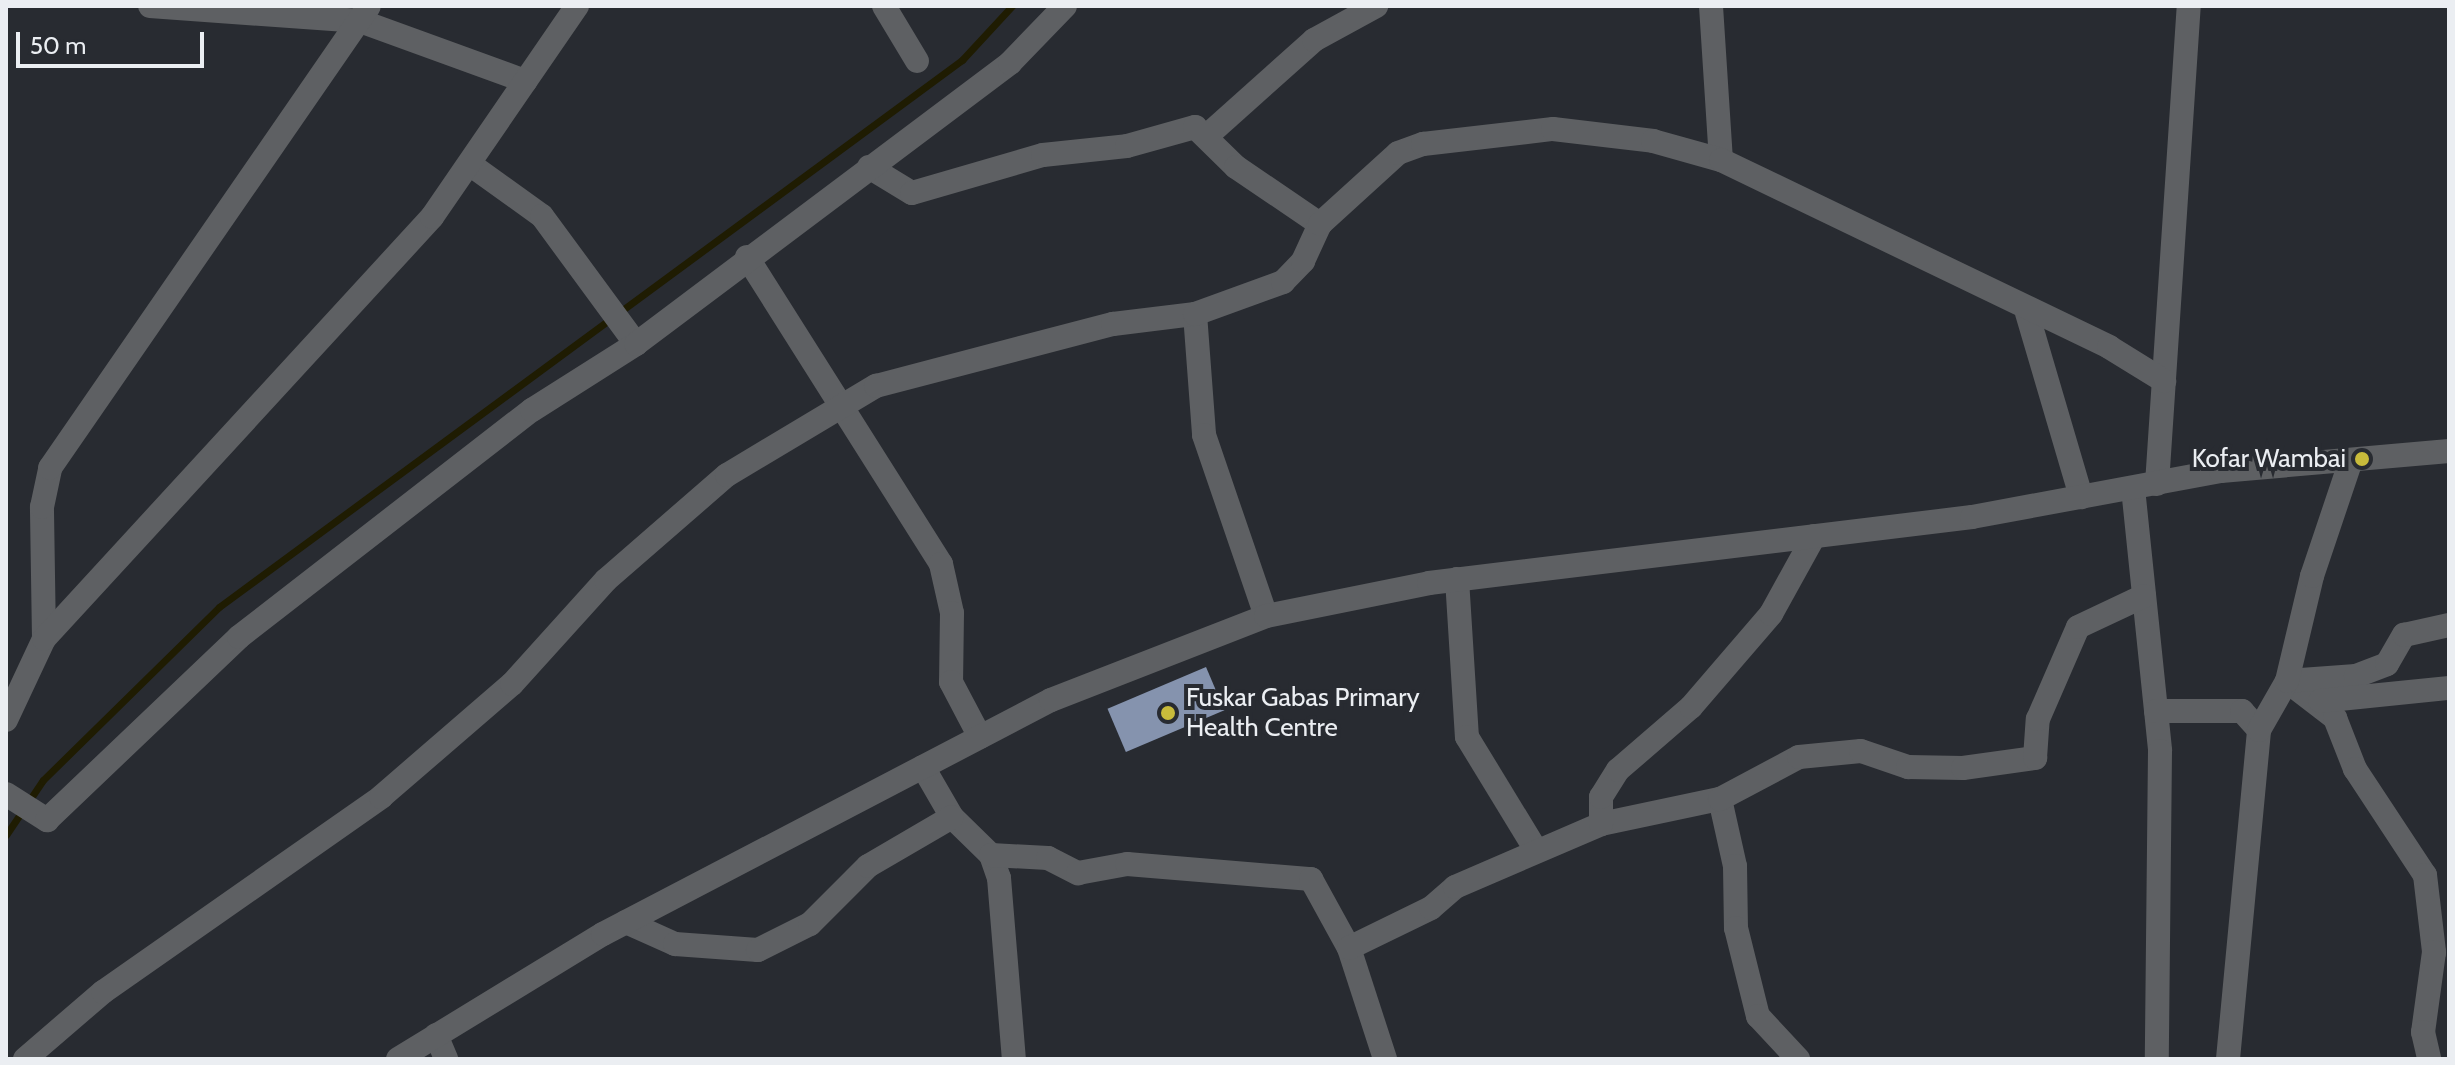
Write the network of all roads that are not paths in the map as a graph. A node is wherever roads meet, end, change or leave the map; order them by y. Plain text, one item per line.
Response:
1 (150, 6) edge
2 (577, 6) edge
3 (884, 6) edge
4 (1065, 6) edge
5 (1376, 6) edge
6 (1711, 6) edge
7 (2189, 6) edge
8 (364, 14) edge
9 (917, 61) dead end
10 (525, 81) junction
11 (1209, 134) junction
12 (1721, 160) junction
13 (471, 165) junction
14 (869, 167) junction
15 (1320, 224) junction
16 (747, 257) junction
17 (2027, 313) junction
18 (1195, 314) junction
19 (630, 337) junction
20 (2164, 381) junction
21 (839, 406) junction
22 (2449, 451) edge
23 (2351, 460) junction
24 (2145, 486) junction
25 (2081, 497) junction
26 (1814, 536) junction
27 (1457, 579) junction
28 (2144, 596) junction
29 (1266, 616) junction
30 (2449, 625) edge
31 (44, 639) junction
32 (2287, 681) junction
33 (2449, 688) edge
34 (2320, 701) junction
35 (2156, 711) junction
36 (6, 720) edge
37 (2259, 730) junction
38 (980, 737) junction
39 (923, 767) junction
40 (13, 798) edge
41 (1720, 799) junction
42 (952, 817) junction
43 (1601, 824) junction
44 (1536, 850) junction
45 (991, 855) junction
46 (626, 922) junction
47 (1349, 948) junction
48 (436, 1035) junction
49 (25, 1059) edge
50 (398, 1059) edge
51 (446, 1059) edge
52 (1014, 1059) edge
53 (1385, 1059) edge
54 (1798, 1059) edge
55 (2157, 1059) edge
56 (2228, 1059) edge
57 (2429, 1059) edge

1 - 8 street
2 - 10 street
3 - 9 street
4 - 14 street
5 - 11 street
6 - 12 street
7 - 20 street
8 - 10 street
8 - 31 street
10 - 13 street
11 - 14 street
11 - 15 street
12 - 15 street
12 - 17 street
13 - 19 street
13 - 31 street
14 - 16 street
15 - 18 street
16 - 19 street
16 - 21 street
17 - 20 street
17 - 25 street
18 - 21 street
18 - 29 street
19 - 40 street
20 - 24 street
21 - 38 street
21 - 49 street
22 - 23 street
23 - 24 street
23 - 32 street
24 - 25 street
24 - 28 street
25 - 26 street
26 - 27 street
26 - 43 street
27 - 29 street
27 - 44 street
28 - 35 street
28 - 41 street
29 - 38 street
30 - 32 street
31 - 36 street
32 - 34 street
32 - 37 street
33 - 34 street
34 - 57 street
35 - 37 street
35 - 55 street
37 - 56 street
38 - 39 street
39 - 42 street
39 - 46 street
41 - 43 street
41 - 54 street
42 - 45 street
42 - 46 street
43 - 44 street
44 - 47 street
45 - 47 street
45 - 52 street
46 - 48 street
47 - 53 street
48 - 50 street
48 - 51 street

